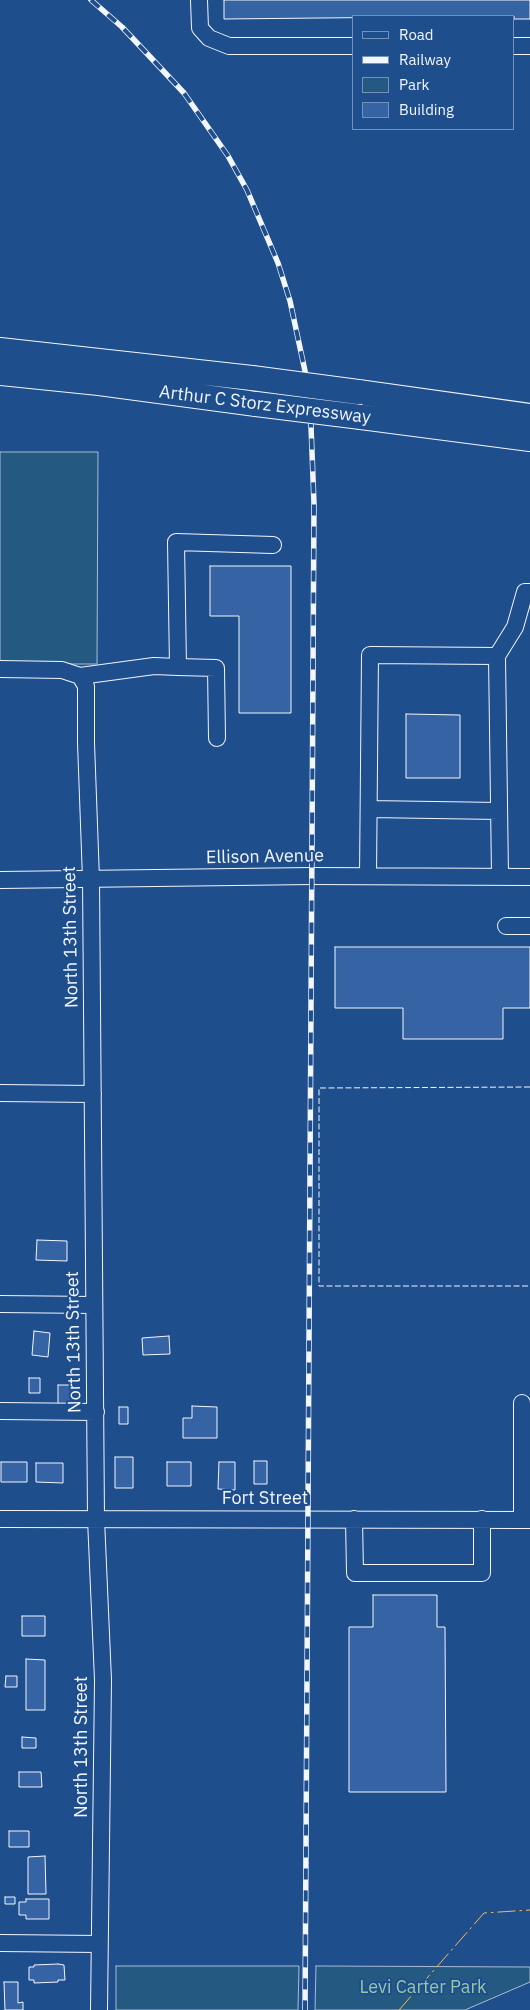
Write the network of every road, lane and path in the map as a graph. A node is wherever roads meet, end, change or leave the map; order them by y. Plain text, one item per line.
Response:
1 (199, 0) edge
2 (352, 46) edge
3 (515, 46) edge
4 (530, 46) edge
5 (0, 350) edge
6 (0, 373) edge
7 (530, 416) edge
8 (530, 439) edge
9 (273, 545) dead end
10 (530, 592) edge
11 (497, 656) junction
12 (178, 667) junction
13 (0, 669) edge
14 (80, 676) junction
15 (217, 738) dead end
16 (369, 809) junction
17 (499, 812) junction
18 (368, 876) junction
19 (500, 876) junction
20 (530, 877) edge
21 (91, 879) junction
22 (0, 880) edge
23 (506, 926) dead end
24 (530, 926) edge
25 (0, 1094) edge
26 (93, 1094) junction
27 (0, 1304) edge
28 (93, 1304) junction
29 (522, 1403) dead end
30 (0, 1411) edge
31 (96, 1412) junction
32 (0, 1519) edge
33 (96, 1519) junction
34 (354, 1519) junction
35 (482, 1519) junction
36 (526, 1520) edge
37 (0, 1943) edge
38 (99, 1944) junction
39 (99, 2010) edge

1 - 2 street
3 - 4 street
5 - 7 highway, Arthur C Storz Expressway, bridge
6 - 8 highway, Arthur C Storz Expressway, bridge
9 - 12 street
10 - 11 street
11 - 16 street
11 - 17 street
12 - 14 street
12 - 15 street
13 - 14 street
14 - 21 street, North 13th Street
16 - 17 street
16 - 18 street
17 - 19 street
18 - 19 street, Ellison Avenue
18 - 21 street, Ellison Avenue
19 - 20 street, Ellison Avenue
21 - 22 street, Ellison Avenue
21 - 26 street, North 13th Street
23 - 24 street
25 - 26 street
26 - 28 street, North 13th Street
27 - 28 street
28 - 31 street, North 13th Street
29 - 36 street
30 - 31 street
31 - 33 street, North 13th Street
32 - 33 street, Fort Street
33 - 34 street, Fort Street
33 - 38 street, North 13th Street
34 - 35 street, Fort Street
34 - 35 street
35 - 36 street, Fort Street
37 - 38 street
38 - 39 street, North 13th Street

